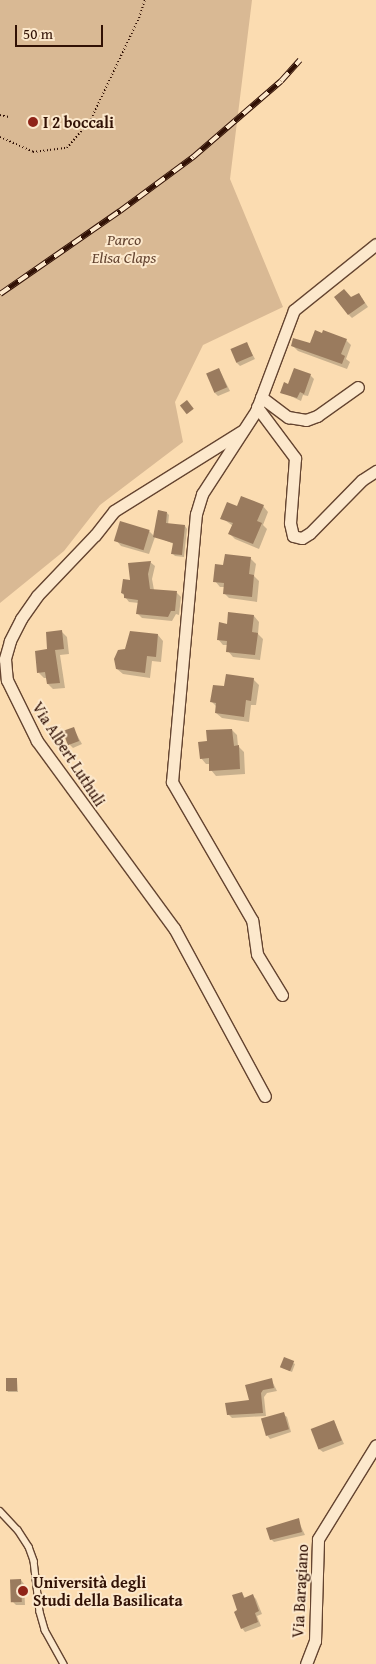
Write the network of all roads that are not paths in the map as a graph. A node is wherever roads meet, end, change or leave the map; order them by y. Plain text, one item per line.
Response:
1 (376, 244) edge
2 (358, 387) dead end
3 (259, 402) junction
4 (242, 431) junction
5 (376, 471) edge
6 (282, 995) dead end
7 (265, 1096) dead end
8 (376, 1445) edge
9 (0, 1511) edge
10 (64, 1664) edge
11 (306, 1664) edge

1 - 3 street, Via Albert Luthuli
2 - 3 street
3 - 4 street, Via Albert Luthuli
3 - 5 street
4 - 6 street, Via Albert Luthuli
4 - 7 street, Via Albert Luthuli
8 - 11 street, Via Baragiano
9 - 10 lane

